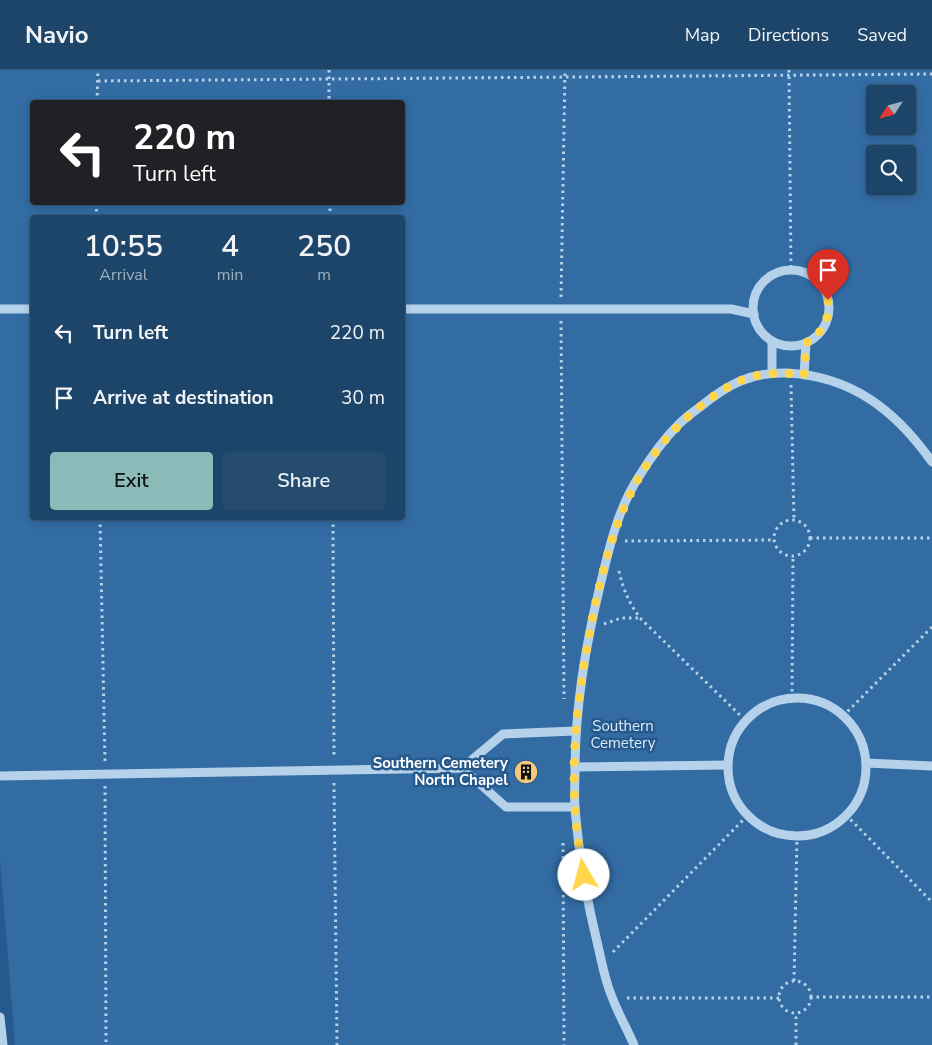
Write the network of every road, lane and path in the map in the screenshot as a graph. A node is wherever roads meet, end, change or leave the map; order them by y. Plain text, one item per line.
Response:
1 (98, 70) edge
2 (329, 70) edge
3 (565, 70) edge
4 (789, 70) edge
5 (932, 74) edge
6 (789, 76) junction
7 (565, 78) junction
8 (329, 79) junction
9 (98, 81) junction
10 (97, 100) edge
11 (329, 100) edge
12 (791, 270) junction
13 (0, 309) edge
14 (30, 309) edge
15 (405, 309) edge
16 (560, 310) junction
17 (754, 314) junction
18 (772, 341) junction
19 (806, 343) junction
20 (772, 373) junction
21 (791, 374) junction
22 (804, 375) junction
23 (932, 462) edge
24 (794, 520) junction
25 (810, 538) junction
26 (932, 538) edge
27 (774, 540) junction
28 (611, 542) junction
29 (793, 556) junction
30 (606, 560) junction
31 (640, 618) junction
32 (932, 627) edge
33 (590, 630) junction
34 (792, 698) junction
35 (564, 702) dead end
36 (844, 716) junction
37 (746, 720) junction
38 (575, 731) junction
39 (866, 763) junction
40 (728, 765) junction
41 (575, 766) junction
42 (932, 766) edge
43 (462, 768) junction
44 (0, 776) edge
45 (575, 807) junction
46 (748, 815) junction
47 (846, 815) junction
48 (798, 836) junction
49 (564, 837) dead end
50 (932, 902) edge
51 (602, 964) junction
52 (794, 982) junction
53 (810, 997) junction
54 (932, 997) edge
55 (612, 998) junction
56 (779, 998) junction
57 (796, 1013) junction
58 (0, 1017) edge
59 (3, 1045) edge
60 (564, 1045) edge
61 (634, 1045) edge
62 (796, 1045) edge

1 - 9 path
2 - 8 path
3 - 7 path
4 - 6 path
5 - 6 path
6 - 7 path
6 - 12 path
7 - 8 path
7 - 16 path
8 - 9 path
8 - 11 path
9 - 10 path
12 - 17 street
12 - 19 street
13 - 14 street
15 - 16 street
16 - 17 street
16 - 35 path
17 - 18 street
18 - 19 street
18 - 20 street
19 - 22 street
20 - 21 street
20 - 28 street
21 - 22 street
21 - 24 path
22 - 23 street
24 - 25 path
24 - 27 path
25 - 26 path
25 - 29 path
27 - 28 path
27 - 29 path
28 - 30 street
29 - 34 path
30 - 31 path
30 - 33 street
31 - 33 path
31 - 37 path
32 - 36 path
33 - 38 street
34 - 36 street
34 - 37 street
36 - 39 street
37 - 40 street
38 - 41 street
38 - 43 street
39 - 42 street
39 - 47 street
40 - 41 street
40 - 46 street
41 - 45 street
43 - 44 street
43 - 45 street
45 - 51 street
46 - 48 street
46 - 51 path
47 - 48 street
47 - 50 path
48 - 52 path
49 - 60 path
51 - 55 street
52 - 53 path
52 - 56 path
53 - 54 path
53 - 57 path
55 - 56 path
55 - 61 street
56 - 57 path
57 - 62 path
58 - 59 street

